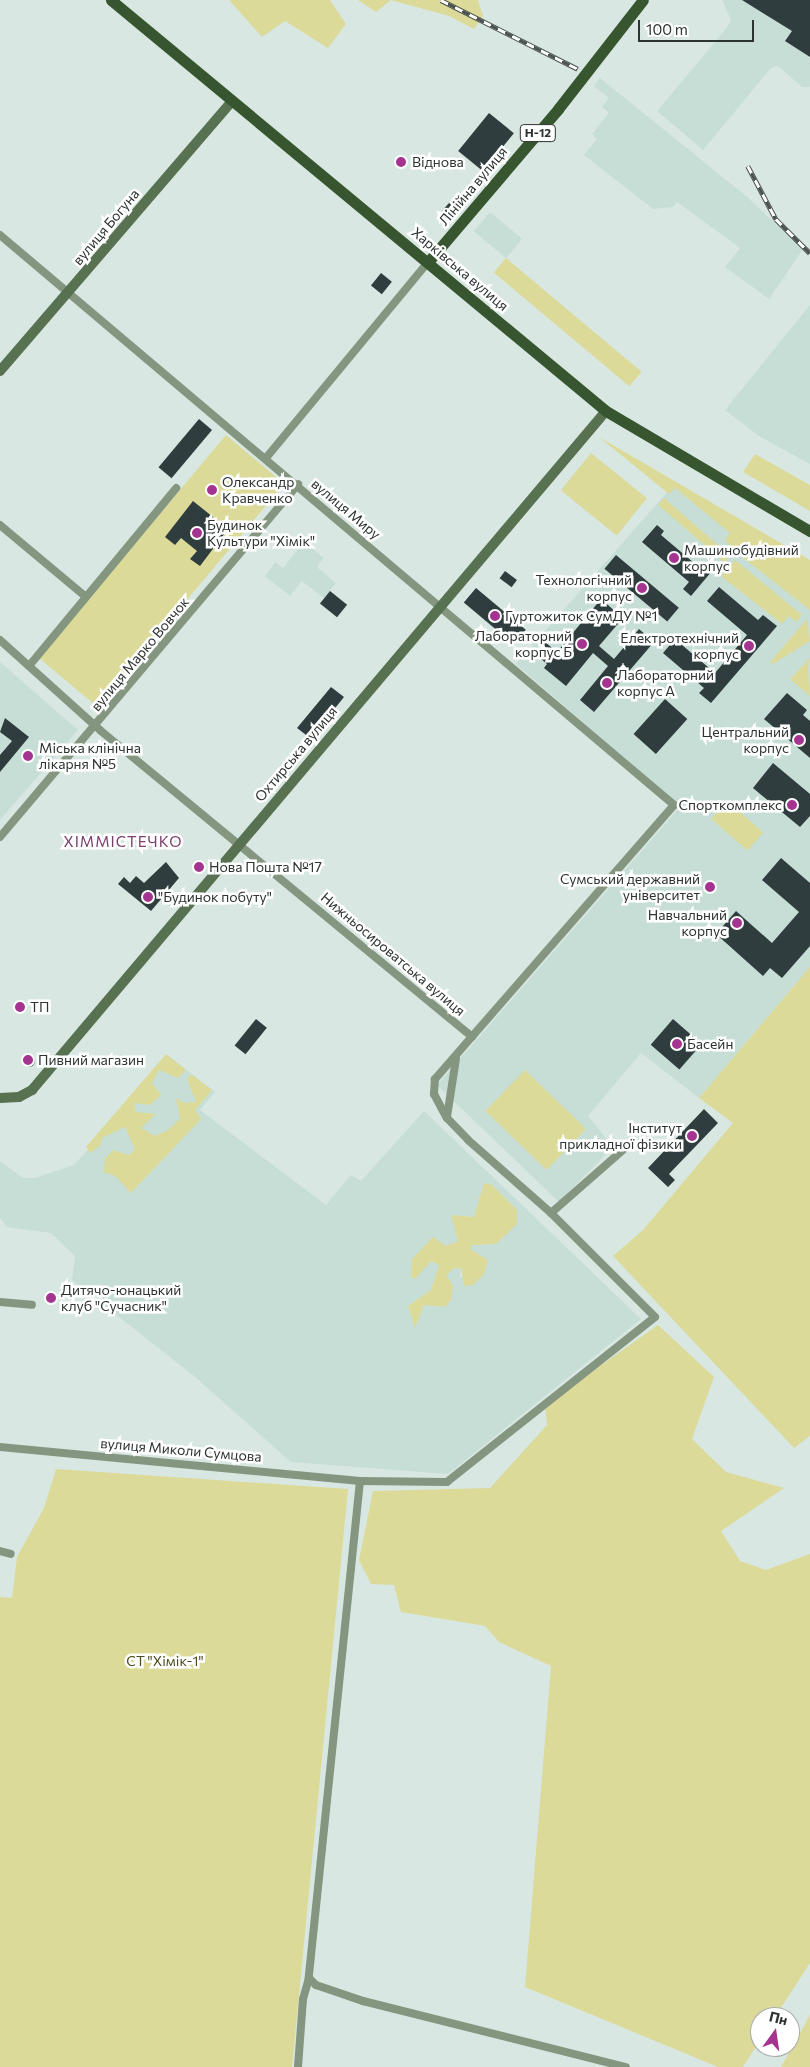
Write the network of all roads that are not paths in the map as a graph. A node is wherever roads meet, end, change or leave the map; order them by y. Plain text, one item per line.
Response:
1 (111, 0) edge
2 (643, 0) edge
3 (232, 101) junction
4 (0, 235) edge
5 (428, 262) junction
6 (67, 294) junction
7 (0, 371) edge
8 (606, 411) junction
9 (266, 458) junction
10 (298, 484) junction
11 (176, 488) dead end
12 (0, 525) edge
13 (810, 531) edge
14 (85, 596) junction
15 (440, 605) junction
16 (0, 640) edge
17 (29, 666) junction
18 (96, 727) junction
19 (0, 837) edge
20 (240, 842) junction
21 (472, 1037) junction
22 (457, 1058) junction
23 (0, 1098) edge
24 (448, 1118) junction
25 (623, 1150) dead end
26 (551, 1213) junction
27 (0, 1302) edge
28 (32, 1305) dead end
29 (0, 1447) edge
30 (360, 1481) junction
31 (0, 1551) edge
32 (11, 1554) dead end
33 (309, 1978) junction
34 (298, 2067) edge
35 (626, 2067) edge

1 - 3 main road, Харківська вулиця
2 - 5 main road, Лінійна вулиця / Н-12
3 - 5 main road, Харківська вулиця
3 - 6 main road, вулиця Богуна
4 - 6 street, вулиця Миру
5 - 8 main road, Харківська вулиця
5 - 9 street, Лінійна вулиця
6 - 7 main road, вулиця Богуна
6 - 9 street, вулиця Миру
8 - 13 main road, Харківська вулиця
8 - 15 main road, Охтирська вулиця
9 - 10 street, вулиця Миру
10 - 15 street, вулиця Миру
10 - 18 street, вулиця Марко Вовчок
11 - 14 street
12 - 14 street
14 - 17 street
15 - 20 main road, Охтирська вулиця
15 - 21 street, вулиця Миру
16 - 17 street, Нижньосироватська вулиця
17 - 18 street, Нижньосироватська вулиця
18 - 19 street, вулиця Марко Вовчок
18 - 20 street, Нижньосироватська вулиця
20 - 21 street, Нижньосироватська вулиця
20 - 23 main road, Охтирська вулиця
21 - 22 street
22 - 24 street
22 - 24 street
24 - 26 street
25 - 26 street
26 - 30 street, вулиця Миколи Сумцова
27 - 28 street
29 - 30 street, вулиця Миколи Сумцова
30 - 33 street
31 - 32 street
33 - 34 street
33 - 35 street

